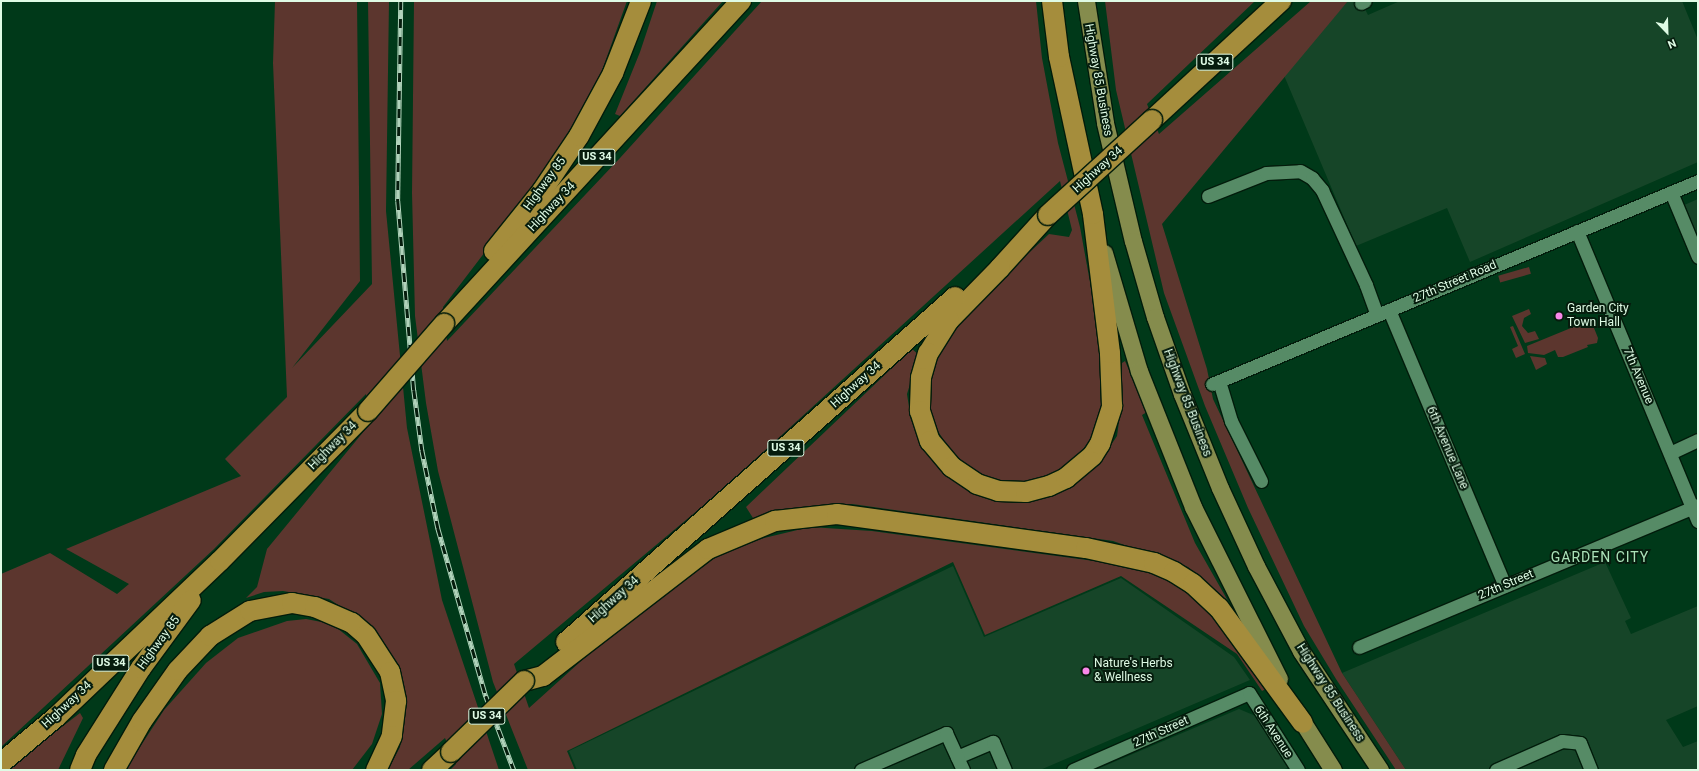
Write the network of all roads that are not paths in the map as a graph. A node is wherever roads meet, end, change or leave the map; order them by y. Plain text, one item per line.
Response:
1 (641, 1) edge
2 (741, 1) edge
3 (1052, 1) edge
4 (1086, 1) edge
5 (1279, 2) edge
6 (1698, 181) edge
7 (1671, 192) junction
8 (1208, 196) dead end
9 (1093, 214) junction
10 (1048, 215) junction
11 (1577, 231) junction
12 (1698, 257) edge
13 (1389, 310) junction
14 (1376, 315) junction
15 (449, 319) junction
16 (1698, 440) edge
17 (1670, 453) junction
18 (1261, 481) dead end
19 (1695, 506) edge
20 (1698, 521) edge
21 (220, 561) junction
22 (1505, 586) junction
23 (1359, 647) dead end
24 (524, 681) junction
25 (1248, 693) joint
26 (1303, 723) junction
27 (957, 757) junction
28 (1, 763) edge
29 (433, 769) edge
30 (80, 770) edge
31 (114, 770) edge
32 (376, 770) edge
33 (861, 770) edge
34 (963, 770) edge
35 (1005, 770) edge
36 (1073, 770) edge
37 (1298, 770) edge
38 (1333, 770) edge
39 (1380, 770) edge
40 (1496, 770) edge
41 (1591, 770) edge

1 - 15 highway, Highway 85
2 - 15 highway, Highway 34 / US 34
3 - 9 highway
4 - 39 main road, Highway 85 Business
5 - 10 highway, Highway 34 / US 34, bridge
6 - 7 street, 27th Street Road
7 - 11 street, 27th Street Road
7 - 12 street
8 - 14 street
9 - 10 highway
9 - 26 main road
10 - 24 highway, Highway 34 / US 34
11 - 13 street, 27th Street Road
11 - 17 street, 7th Avenue
13 - 14 street, 27th Street Road
13 - 22 street, 6th Avenue Lane
14 - 18 street, 27th Street Road
15 - 21 highway, Highway 34 / US 34, bridge
16 - 17 street
17 - 19 street, 7th Avenue
19 - 20 street, 7th Avenue
19 - 22 street, 27th Street
21 - 28 highway, Highway 34 / US 34
21 - 30 highway, Highway 85
22 - 23 street, 27th Street
24 - 26 highway
24 - 29 highway, Highway 34 / US 34, bridge
25 - 36 street, 27th Street
25 - 37 street, 6th Avenue
26 - 38 main road
27 - 33 street
27 - 34 street
27 - 35 street
31 - 32 highway
40 - 41 street

